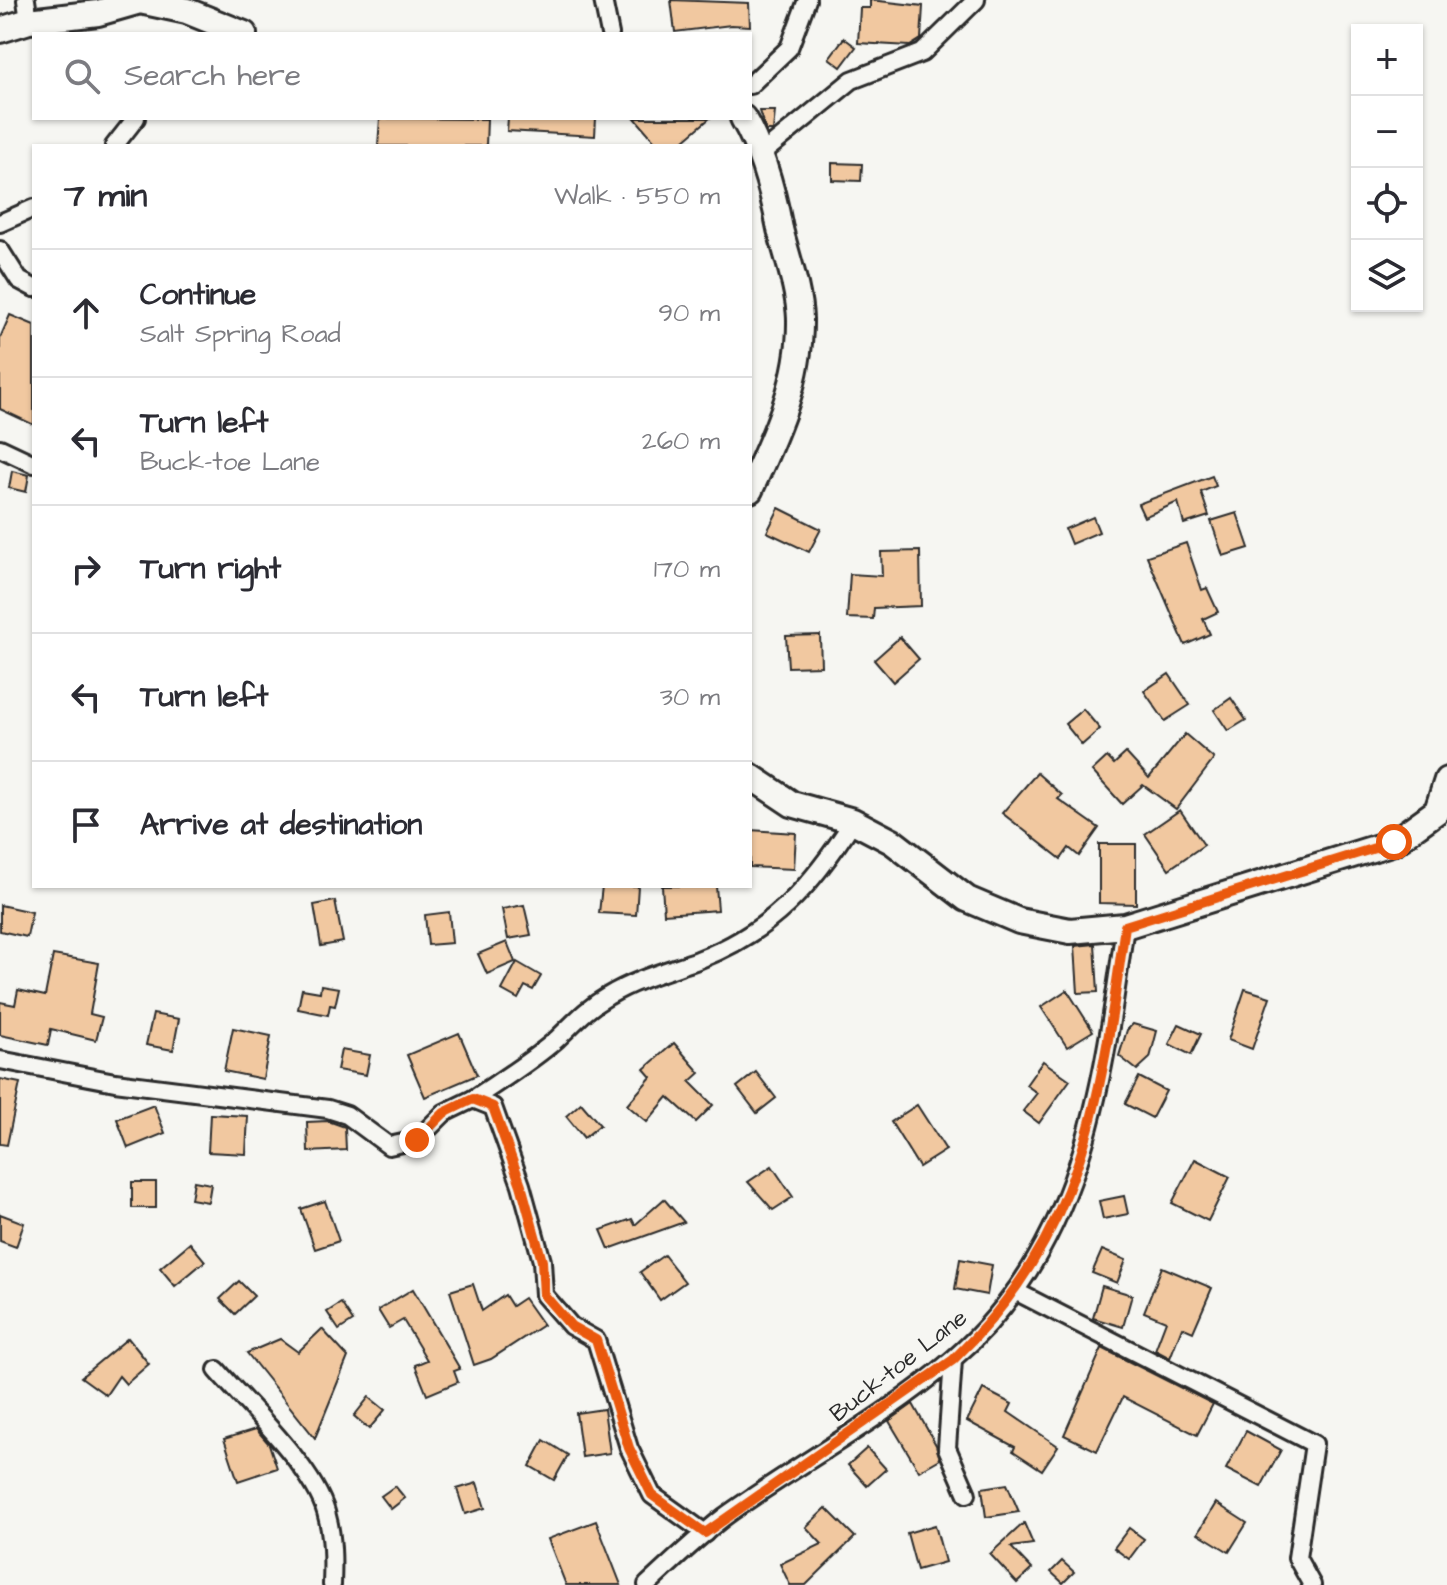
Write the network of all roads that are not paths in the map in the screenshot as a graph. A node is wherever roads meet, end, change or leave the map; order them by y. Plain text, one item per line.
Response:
1 (603, 0) edge
2 (807, 0) edge
3 (976, 0) edge
4 (28, 10) edge
5 (203, 17) edge
6 (0, 30) edge
7 (239, 32) edge
8 (610, 32) edge
9 (752, 83) edge
10 (134, 120) edge
11 (744, 120) edge
12 (116, 144) edge
13 (759, 156) junction
14 (32, 209) edge
15 (0, 223) edge
16 (1, 257) edge
17 (32, 287) edge
18 (0, 448) edge
19 (32, 463) edge
20 (752, 486) edge
21 (752, 777) edge
22 (1447, 780) edge
23 (853, 821) junction
24 (1125, 926) junction
25 (0, 1060) edge
26 (473, 1099) junction
27 (1015, 1291) junction
28 (953, 1360) junction
29 (217, 1370) dead end
30 (967, 1494) dead end
31 (705, 1533) junction
32 (332, 1585) edge
33 (647, 1585) edge
34 (1312, 1585) edge

1 - 8 street
2 - 9 street
3 - 13 street
4 - 5 street
4 - 6 street
5 - 7 street
10 - 12 street
11 - 13 street
13 - 20 street
14 - 15 street
16 - 17 street
18 - 19 street
21 - 23 street
22 - 24 street
23 - 24 street
23 - 26 street
24 - 27 street, Buck-toe Lane
25 - 26 street
26 - 31 street
27 - 28 street, Buck-toe Lane
27 - 34 street
28 - 30 street
28 - 31 street, Buck-toe Lane
29 - 32 street
31 - 33 street, Buck-toe Lane

